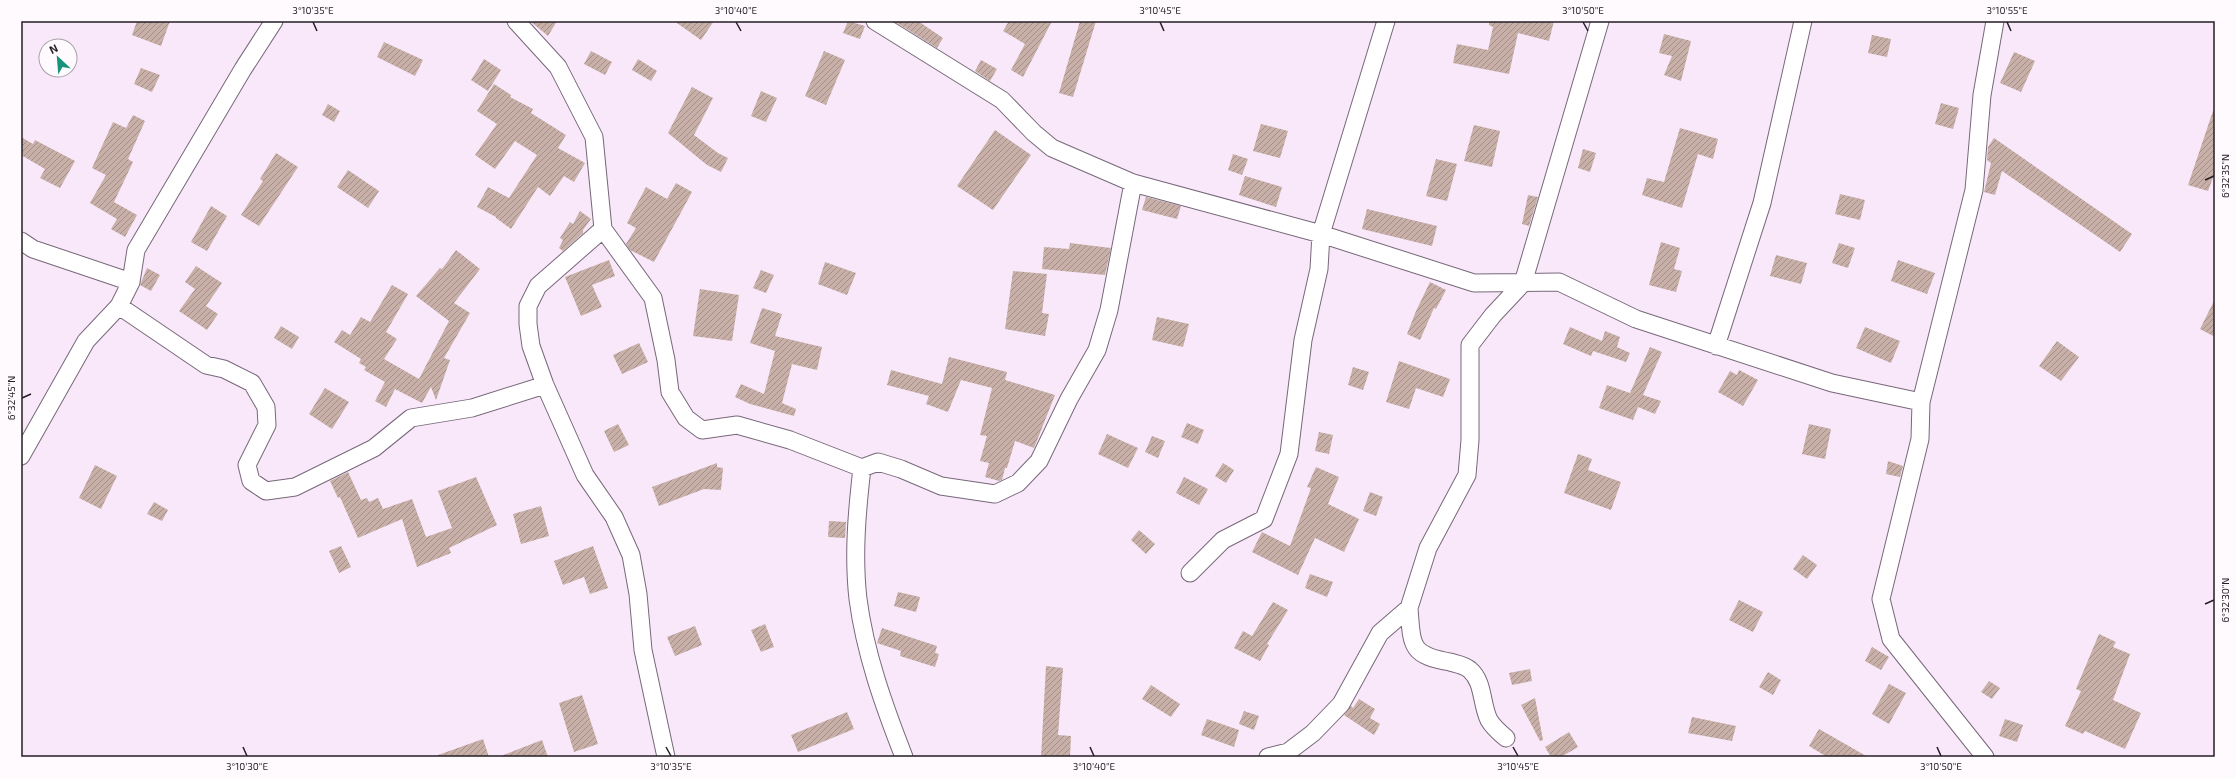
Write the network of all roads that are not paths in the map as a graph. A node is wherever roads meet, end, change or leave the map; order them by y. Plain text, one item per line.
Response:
1 (274, 21) edge
2 (516, 21) edge
3 (875, 21) edge
4 (1386, 21) edge
5 (1600, 21) edge
6 (1803, 21) edge
7 (1995, 21) edge
8 (1133, 182) junction
9 (603, 229) junction
10 (1321, 234) junction
11 (21, 241) edge
12 (131, 282) junction
13 (1523, 283) junction
14 (119, 306) junction
15 (1716, 346) junction
16 (545, 384) junction
17 (1921, 402) junction
18 (21, 456) edge
19 (862, 468) junction
20 (1190, 572) dead end
21 (1409, 608) junction
22 (1506, 738) dead end
23 (666, 757) edge
24 (904, 757) edge
25 (1268, 757) edge
26 (1985, 757) edge

1 - 12 street
2 - 9 street
3 - 8 street
4 - 10 street
5 - 13 street
6 - 15 street
7 - 17 street
8 - 10 street
8 - 19 street
9 - 16 street
9 - 19 street
10 - 13 street
10 - 20 street
11 - 12 street
12 - 14 street
13 - 15 street
13 - 21 street
14 - 16 street
14 - 18 street
15 - 17 street
16 - 23 street
17 - 26 street
19 - 24 street
21 - 22 street
21 - 25 street

